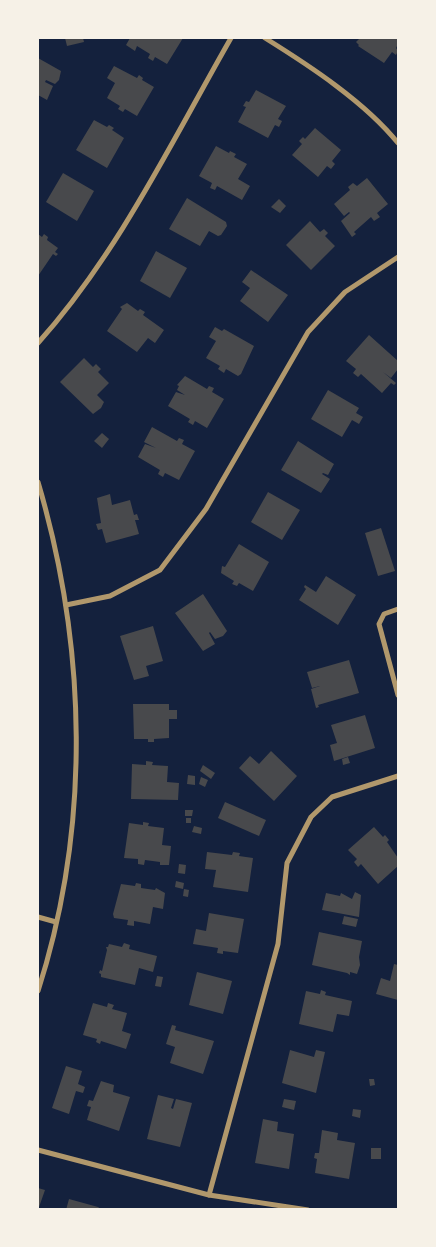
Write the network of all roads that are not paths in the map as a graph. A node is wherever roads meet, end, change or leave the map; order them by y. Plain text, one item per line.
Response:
1 (232, 38) edge
2 (265, 38) edge
3 (398, 144) edge
4 (398, 257) edge
5 (38, 343) edge
6 (38, 482) edge
7 (66, 605) junction
8 (398, 609) edge
9 (398, 694) edge
10 (398, 776) edge
11 (38, 917) edge
12 (56, 922) junction
13 (38, 991) edge
14 (38, 1150) edge
15 (209, 1195) junction
16 (308, 1210) edge

1 - 5 street
2 - 3 street
4 - 7 street
6 - 7 street
7 - 12 street
8 - 9 street
10 - 15 street
11 - 12 street
12 - 13 street
14 - 15 street
15 - 16 street

